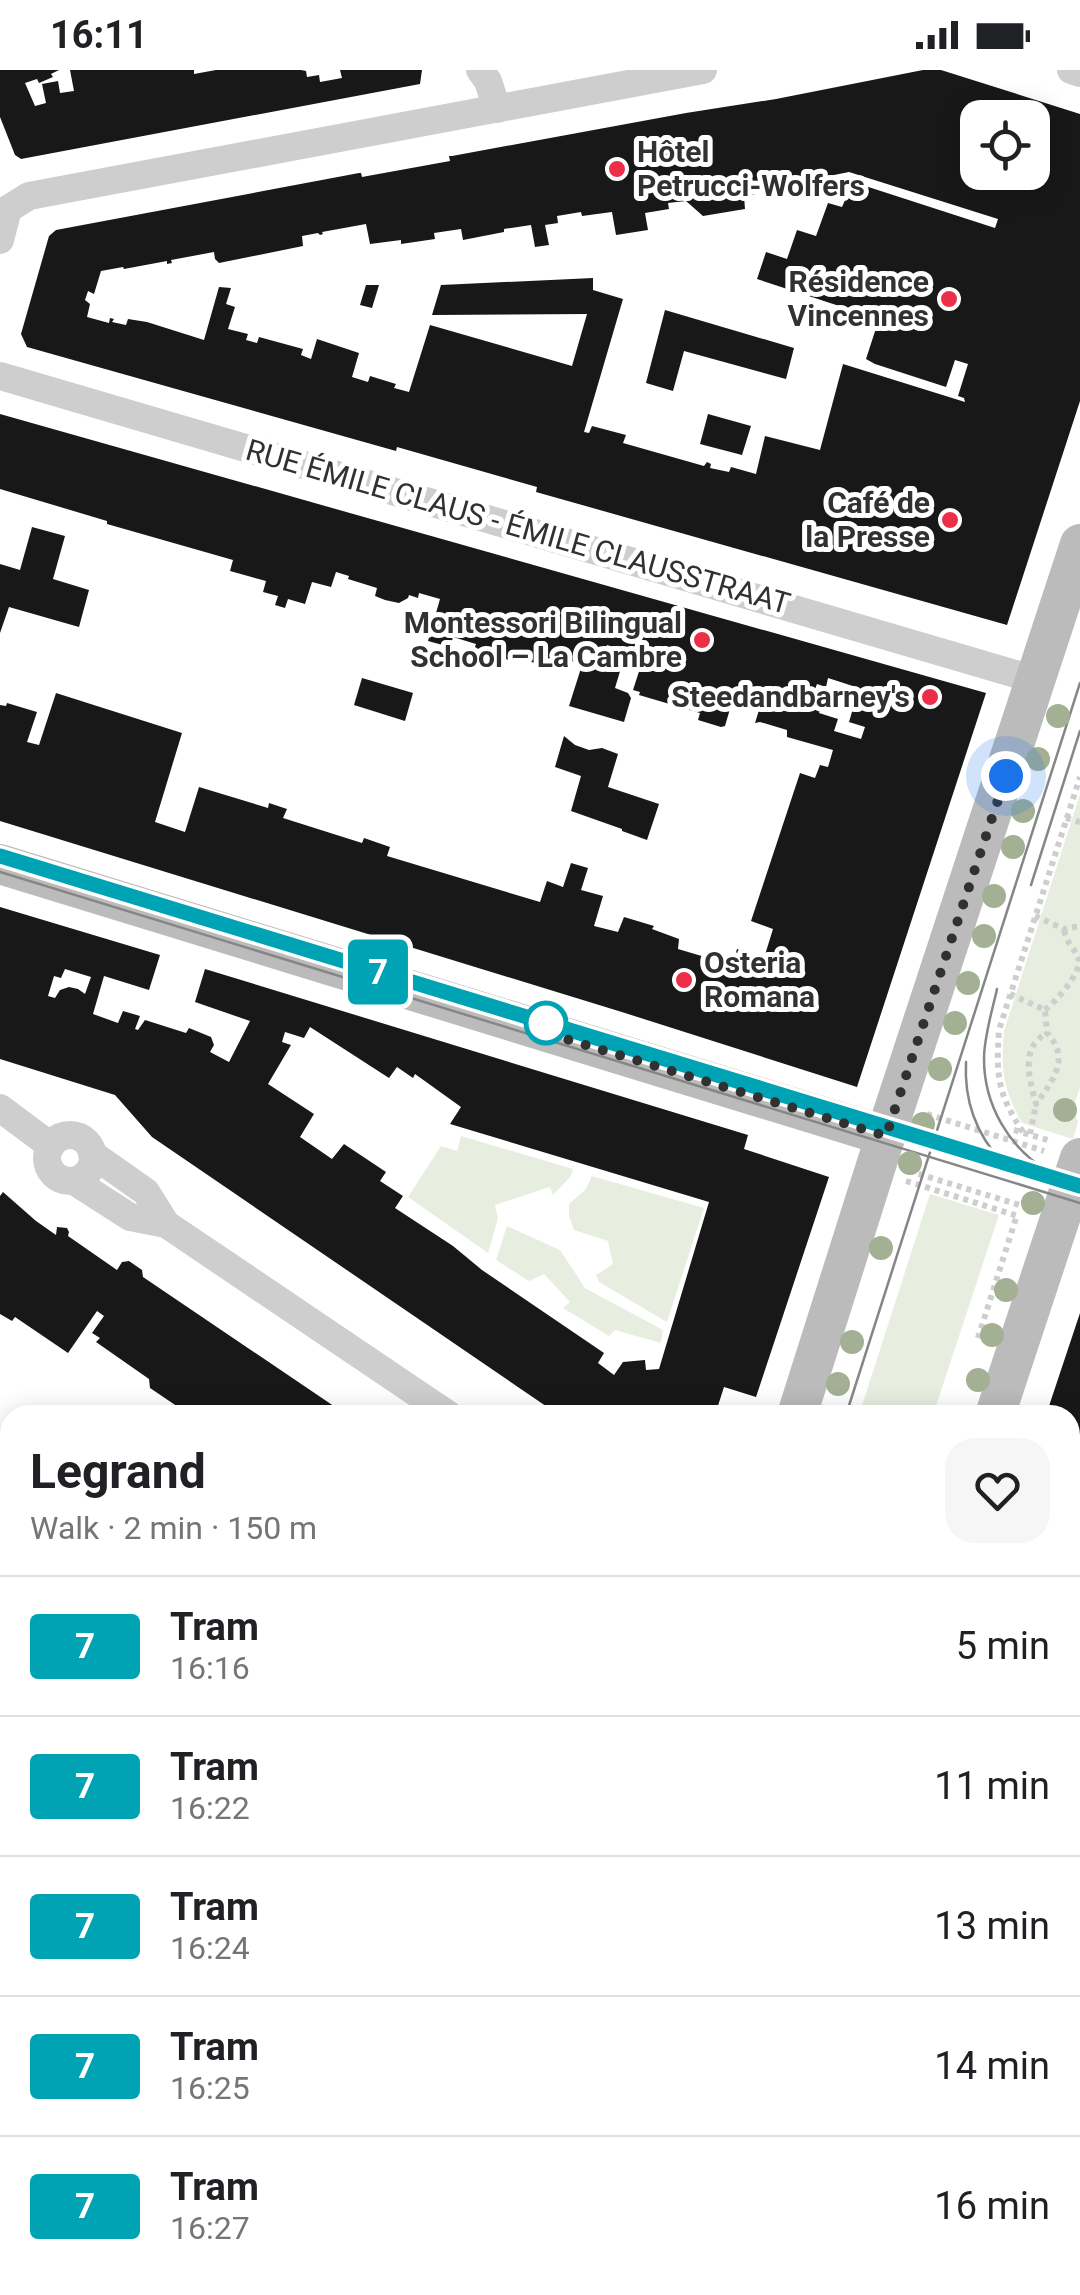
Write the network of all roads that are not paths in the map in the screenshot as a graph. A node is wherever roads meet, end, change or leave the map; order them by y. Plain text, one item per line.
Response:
1 (480, 70) edge
2 (702, 70) edge
3 (1071, 70) edge
4 (1080, 73) edge
5 (497, 109) junction
6 (4, 203) edge
7 (0, 240) edge
8 (0, 376) edge
9 (1080, 544) edge
10 (1036, 680) junction
11 (0, 864) edge
12 (0, 1108) edge
13 (886, 1136) junction
14 (51, 1146) junction
15 (92, 1154) junction
16 (1074, 1157) edge
17 (74, 1181) junction
18 (1057, 1216) edge
19 (166, 1224) junction
20 (434, 1405) edge
21 (800, 1405) edge
22 (998, 1405) edge

1 - 5 street
2 - 5 street
3 - 4 street
5 - 6 street
6 - 7 street
8 - 10 street, RUE ÉMILE CLAUS - ÉMILE CLAUSSTRAAT
9 - 10 main road
10 - 13 main road
11 - 13 main road
12 - 14 street
13 - 21 main road
14 - 15 street
14 - 17 street
15 - 17 street
15 - 19 street
16 - 18 main road
17 - 19 street
18 - 22 main road
19 - 20 street

